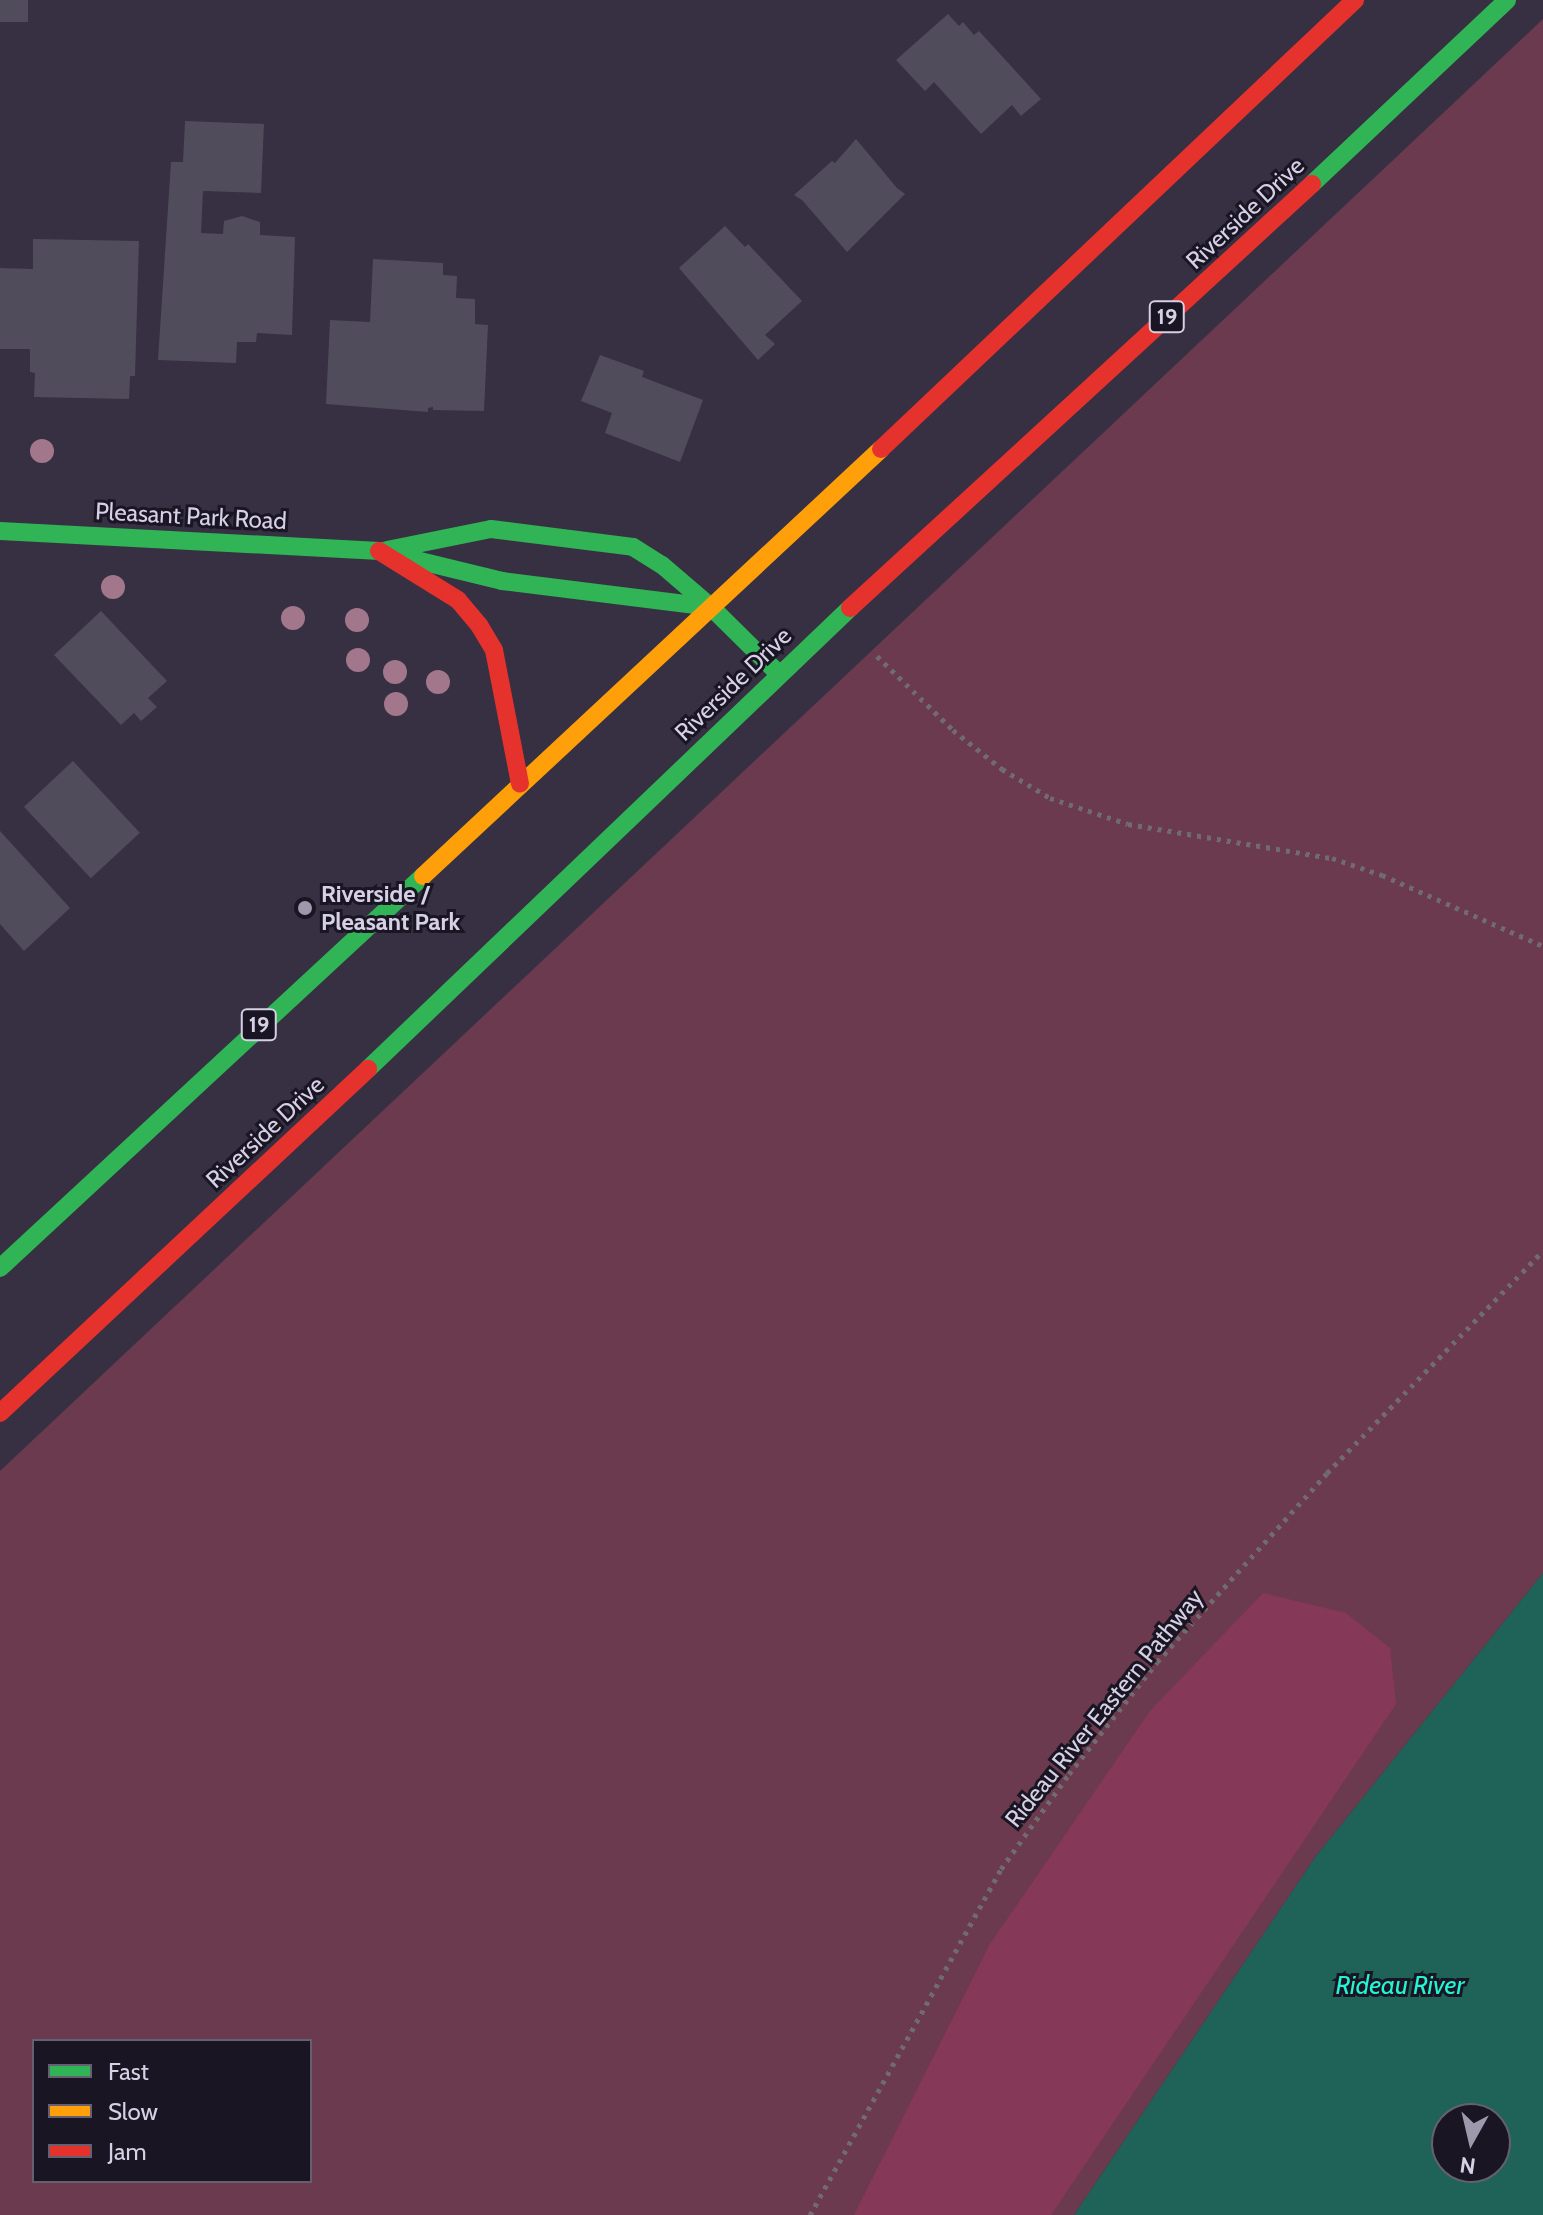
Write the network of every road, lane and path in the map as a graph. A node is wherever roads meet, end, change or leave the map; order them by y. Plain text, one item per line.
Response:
1 (1355, 0) edge
2 (1507, 0) edge
3 (0, 531) edge
4 (379, 551) junction
5 (711, 607) junction
6 (877, 656) dead end
7 (778, 673) junction
8 (520, 784) junction
9 (1543, 946) edge
10 (1543, 1251) edge
11 (0, 1268) edge
12 (0, 1413) edge
13 (810, 2215) edge

1 - 5 main road, 19
2 - 7 main road, Riverside Drive / 19
3 - 4 main road, Pleasant Park Road
4 - 5 main road, Pleasant Park Road
4 - 5 main road, Pleasant Park Road
4 - 8 main road
5 - 7 main road, Pleasant Park Road
5 - 8 main road, 19
6 - 9 path
7 - 12 main road, Riverside Drive / 19
8 - 11 main road, 19
10 - 13 path, Rideau River Eastern Pathway

